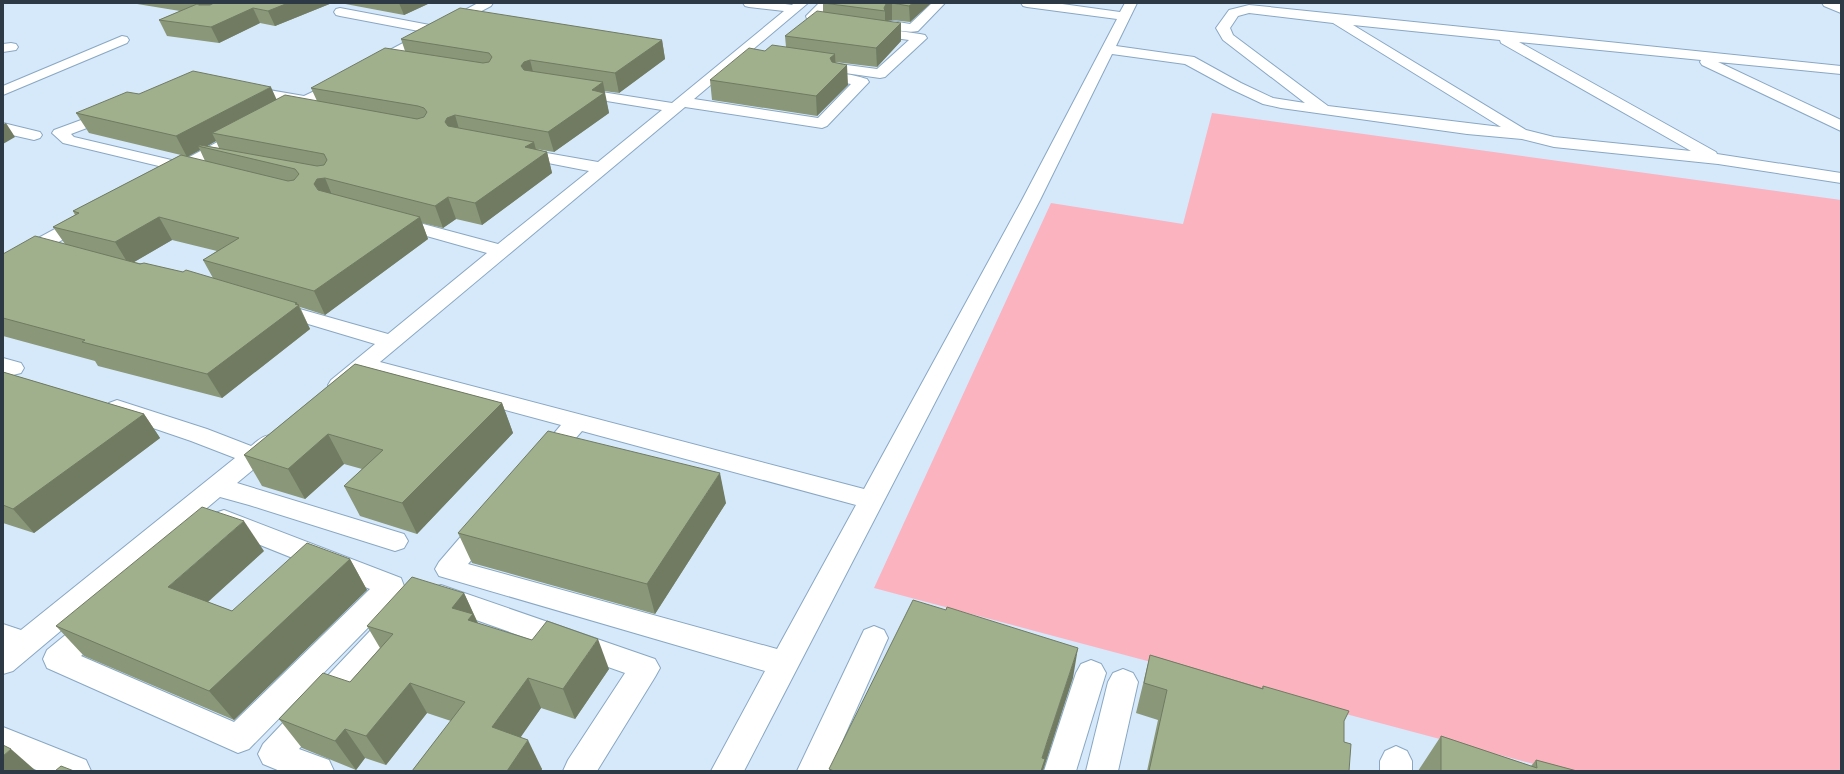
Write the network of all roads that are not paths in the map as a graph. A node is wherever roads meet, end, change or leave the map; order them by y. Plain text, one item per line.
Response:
1 (749, 3) edge
2 (826, 3) edge
3 (939, 3) edge
4 (1027, 3) edge
5 (1828, 3) edge
6 (1068, 6) edge
7 (1841, 8) edge
8 (1127, 9) edge
9 (799, 10) edge
10 (340, 12) dead end
11 (480, 13) edge
12 (1334, 19) junction
13 (808, 29) edge
14 (437, 30) junction
15 (1498, 35) junction
16 (122, 40) dead end
17 (1107, 49) junction
18 (1693, 55) junction
19 (382, 60) junction
20 (401, 63) edge
21 (1841, 70) edge
22 (229, 87) edge
23 (565, 90) edge
24 (3, 91) edge
25 (678, 105) junction
26 (309, 107) junction
27 (124, 110) edge
28 (1324, 110) junction
29 (271, 120) edge
30 (1841, 126) edge
31 (3, 128) edge
32 (1522, 134) junction
33 (34, 135) dead end
34 (243, 135) edge
35 (500, 149) edge
36 (202, 157) junction
37 (1718, 159) junction
38 (226, 161) edge
39 (181, 168) junction
40 (602, 168) junction
41 (206, 173) edge
42 (1841, 178) edge
43 (160, 179) edge
44 (98, 213) edge
45 (378, 218) edge
46 (35, 248) junction
47 (501, 251) junction
48 (58, 254) edge
49 (3, 265) edge
50 (257, 303) edge
51 (392, 342) junction
52 (364, 364) junction
53 (327, 395) edge
54 (96, 401) edge
55 (577, 422) junction
56 (284, 431) edge
57 (253, 456) junction
58 (531, 474) edge
59 (215, 488) junction
60 (871, 500) junction
61 (189, 509) junction
62 (500, 510) edge
63 (395, 541) dead end
64 (117, 609) edge
65 (874, 638) dead end
66 (14, 640) edge
67 (3, 662) edge
68 (784, 664) junction
69 (1091, 673) dead end
70 (1123, 682) dead end
71 (3, 741) edge
72 (75, 771) edge
73 (318, 771) edge
74 (579, 771) edge
75 (727, 771) edge
76 (813, 771) edge
77 (1060, 771) edge
78 (1102, 771) edge

1 - 9 street
2 - 9 street
3 - 25 street
4 - 6 street
5 - 7 street
6 - 8 street
8 - 17 street
9 - 13 street
9 - 25 street
10 - 14 street
11 - 14 street
12 - 15 street
12 - 28 street
12 - 32 street
14 - 19 street
15 - 18 street
15 - 37 street
16 - 24 street
17 - 28 street
17 - 60 street
18 - 21 street
18 - 30 street
19 - 20 street
19 - 26 street
22 - 26 street
23 - 25 street
25 - 40 street
26 - 29 street
27 - 39 street
28 - 32 street
31 - 33 street
32 - 37 street
34 - 36 street
35 - 40 street
36 - 38 street
36 - 39 street
37 - 42 street
39 - 41 street
39 - 43 street
40 - 47 street
44 - 46 street
45 - 47 street
46 - 48 street
46 - 49 street
47 - 51 street
50 - 51 street
51 - 52 street
52 - 53 street
52 - 55 street
54 - 57 street
55 - 58 street
55 - 60 street
56 - 57 street
57 - 59 street
59 - 61 street
59 - 63 street
60 - 68 street
61 - 64 street
61 - 66 street
62 - 68 street
65 - 76 street
66 - 67 street
68 - 75 street
69 - 77 street
70 - 78 street
71 - 72 street
73 - 74 street

